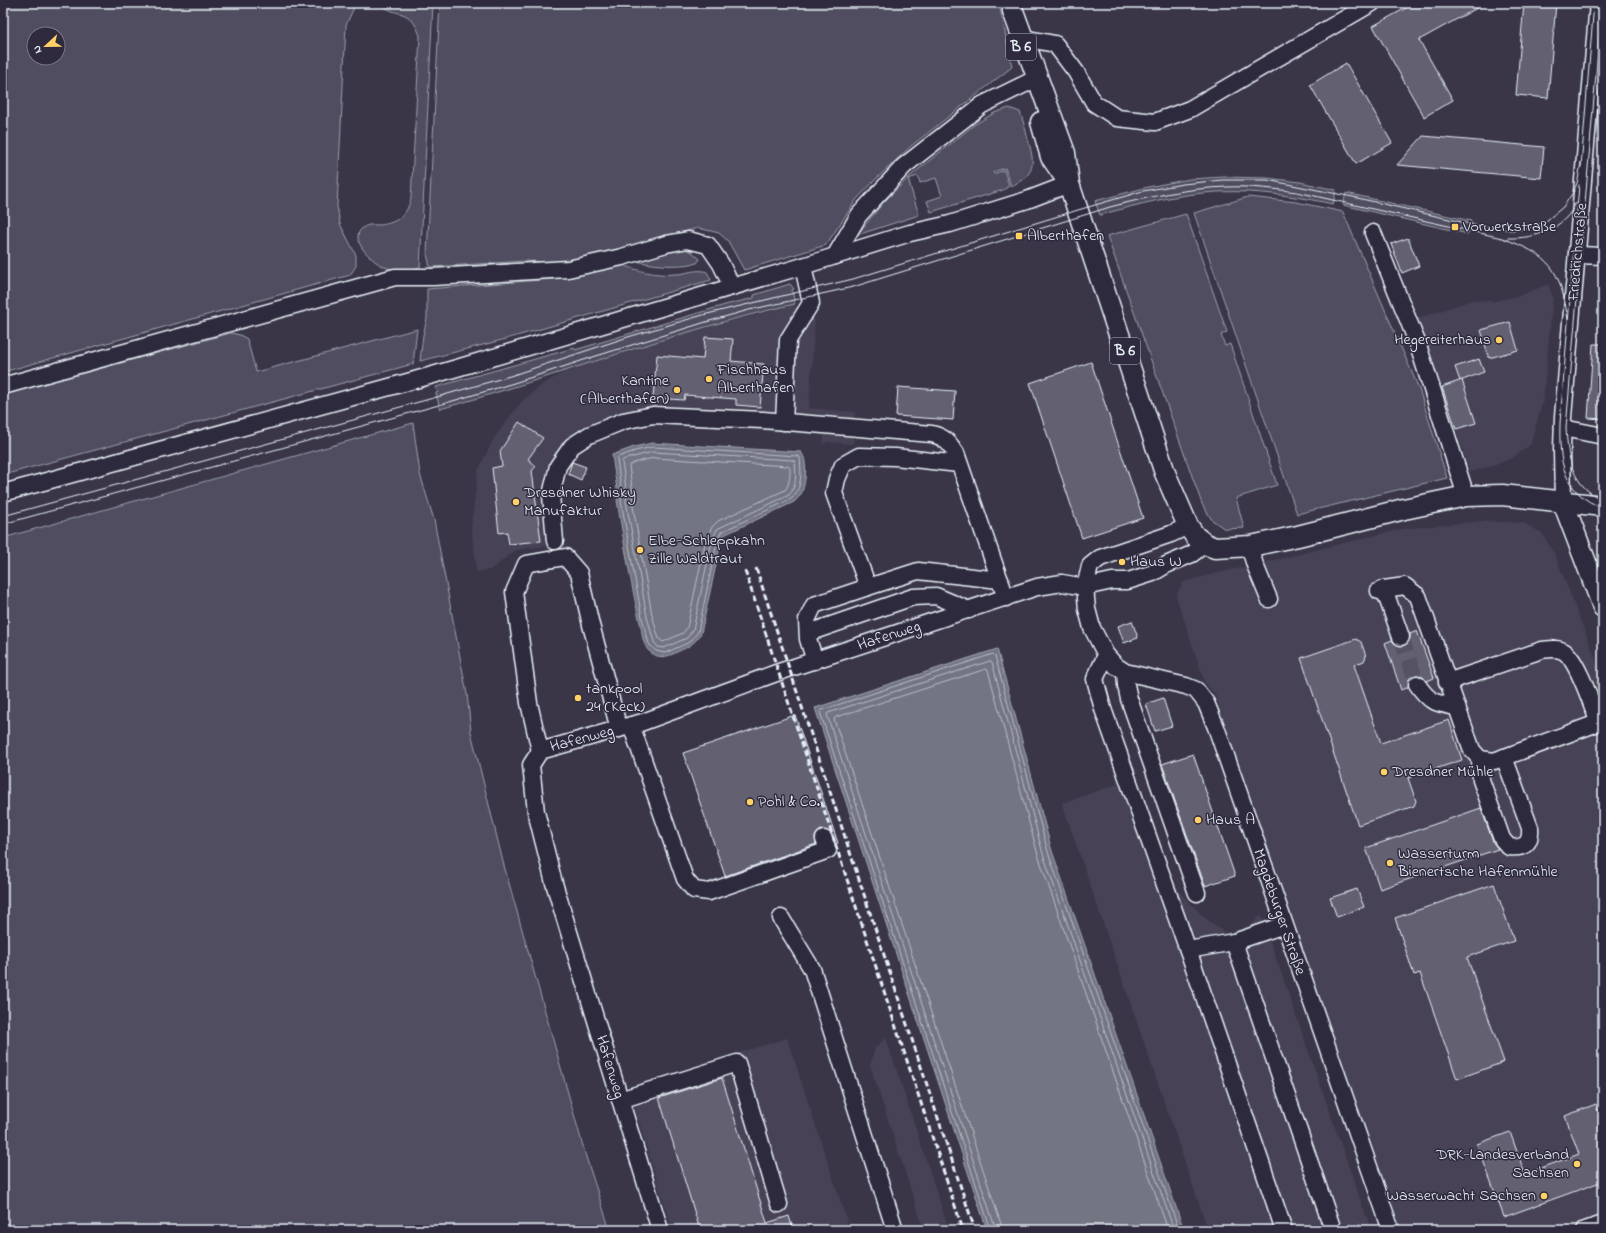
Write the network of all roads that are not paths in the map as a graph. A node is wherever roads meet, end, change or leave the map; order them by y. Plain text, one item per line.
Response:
1 (1372, 3) edge
2 (1012, 7) edge
3 (1599, 14) edge
4 (1023, 38) junction
5 (1029, 82) junction
6 (1069, 184) junction
7 (1374, 233) dead end
8 (1578, 255) junction
9 (835, 256) junction
10 (1603, 256) edge
11 (803, 266) junction
12 (732, 287) junction
13 (3, 386) edge
14 (784, 422) junction
15 (1563, 428) junction
16 (1603, 436) edge
17 (959, 464) junction
18 (3, 493) edge
19 (1466, 496) junction
20 (1563, 502) junction
21 (1603, 506) edge
22 (1188, 526) junction
23 (555, 541) dead end
24 (1205, 544) junction
25 (1248, 546) junction
26 (1000, 580) junction
27 (868, 587) junction
28 (1085, 587) junction
29 (1006, 598) junction
30 (1269, 599) dead end
31 (1603, 607) edge
32 (969, 610) junction
33 (808, 633) junction
34 (1401, 637) tunnel mouth
35 (1106, 655) junction
36 (815, 661) junction
37 (1126, 672) junction
38 (1447, 682) junction
39 (1417, 684) tunnel mouth
40 (1456, 707) junction
41 (1601, 722) edge
42 (625, 727) junction
43 (540, 751) junction
44 (1504, 757) junction
45 (1480, 759) junction
46 (824, 839) dead end
47 (1197, 893) dead end
48 (781, 918) dead end
49 (1284, 925) junction
50 (1234, 942) junction
51 (1188, 950) junction
52 (620, 1100) junction
53 (780, 1204) dead end
54 (1603, 1224) edge
55 (660, 1230) edge
56 (895, 1230) edge
57 (1284, 1230) edge
58 (1333, 1230) edge
59 (1391, 1230) edge
60 (1585, 1230) edge

1 - 4 street
2 - 4 main road, B 6
2 - 5 main road, B 6
3 - 8 street, Friedrichstraße
4 - 6 main road, B 6
5 - 6 main road, B 6
5 - 9 street
6 - 9 street
6 - 22 main road, B 6
7 - 19 street
8 - 10 street
8 - 15 street, Friedrichstraße
9 - 11 street
11 - 12 street
11 - 14 street
12 - 13 street
12 - 18 street
14 - 17 street
14 - 23 street
15 - 16 street
15 - 20 street, Friedrichstraße
17 - 26 street
17 - 27 street
19 - 20 main road
19 - 25 main road
20 - 21 main road
20 - 31 main road
22 - 24 main road, B 6
22 - 28 street, Magdeburger Straße
24 - 25 main road
24 - 28 street
25 - 30 street
26 - 27 street
26 - 29 street
27 - 33 street
28 - 29 street, Hafenweg
28 - 35 street, Magdeburger Straße
29 - 32 street, Hafenweg
32 - 33 street
32 - 36 street, Hafenweg
33 - 36 street
34 - 38 street
35 - 37 street, Magdeburger Straße
35 - 51 street
36 - 42 street, Hafenweg
37 - 47 street
37 - 49 street, Magdeburger Straße
38 - 40 street
38 - 41 street
39 - 40 street
40 - 45 street
41 - 44 street
42 - 43 street, Hafenweg
42 - 43 street
42 - 46 street
43 - 52 street, Hafenweg
44 - 45 street
44 - 45 street
48 - 56 street
49 - 50 street
49 - 59 street, Magdeburger Straße
50 - 51 street
50 - 58 street
51 - 57 street
52 - 53 street
52 - 55 street, Hafenweg
54 - 60 street

